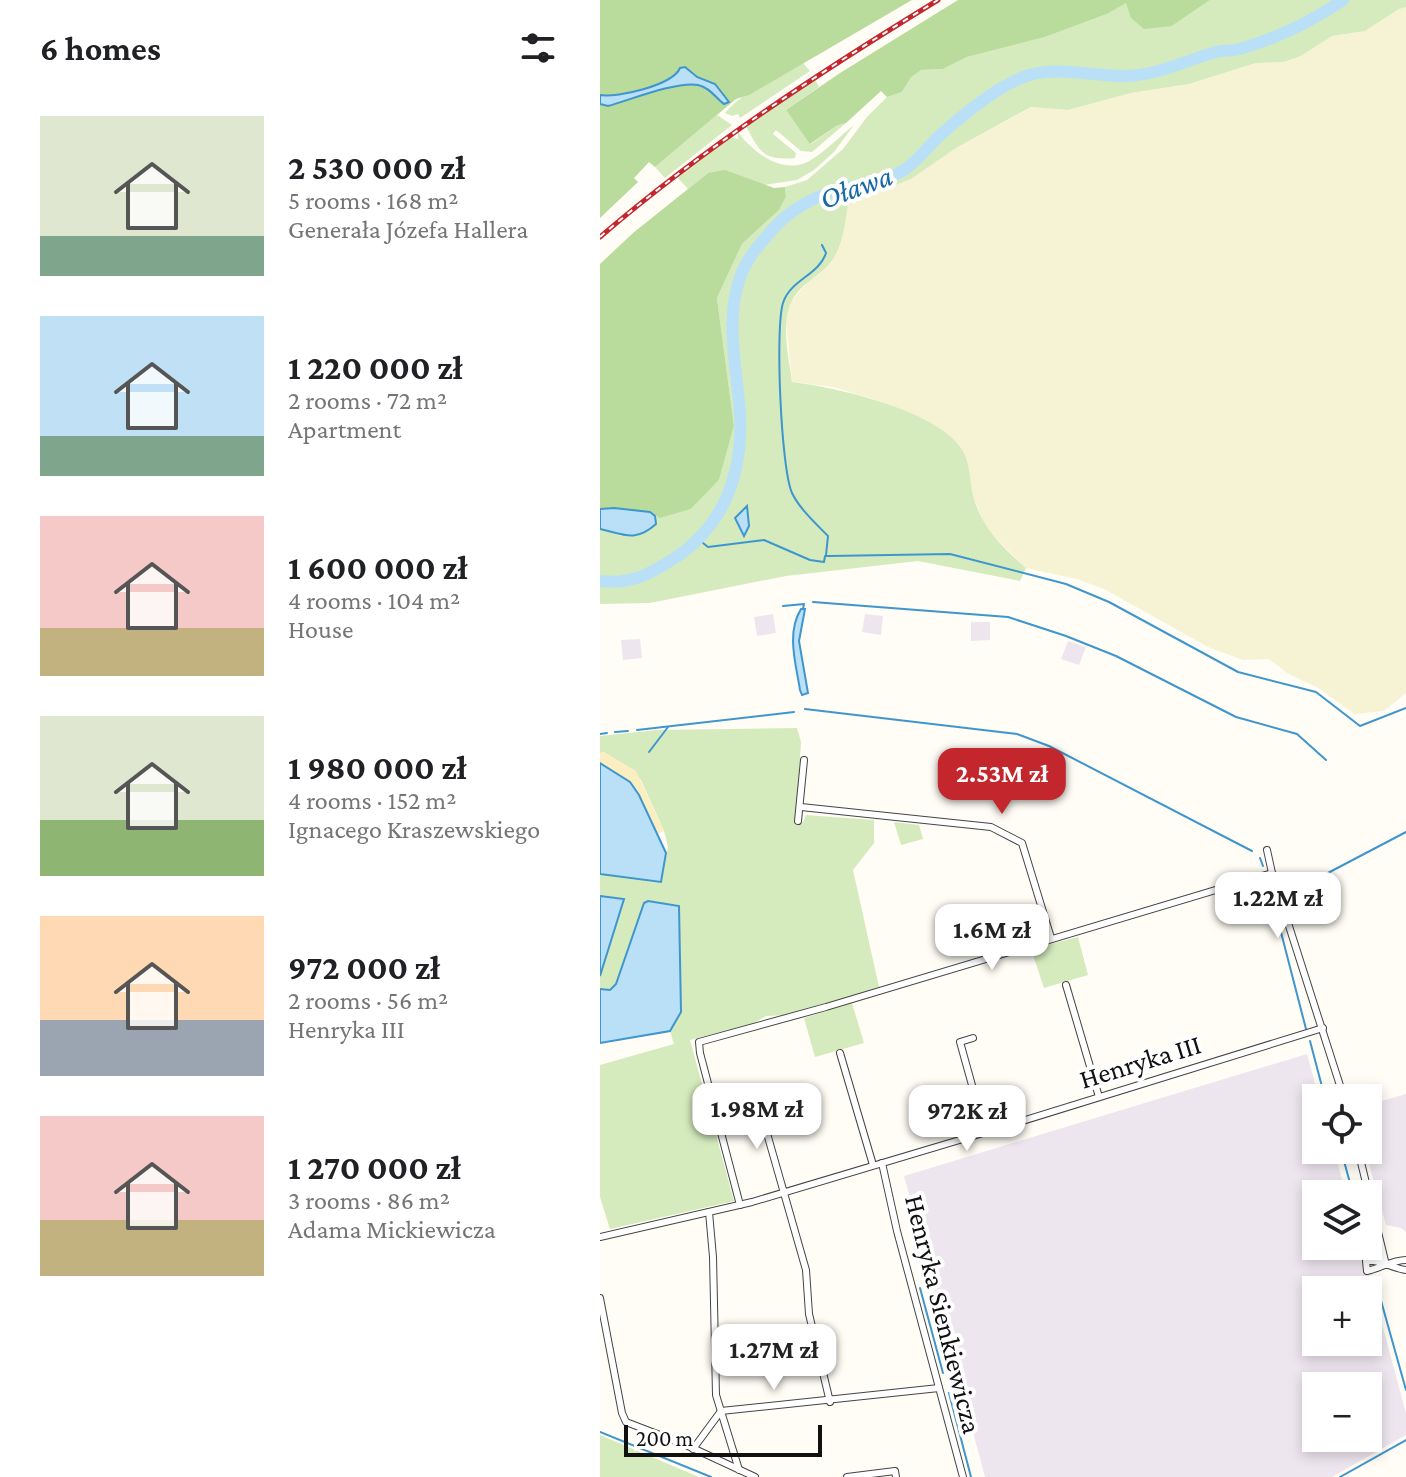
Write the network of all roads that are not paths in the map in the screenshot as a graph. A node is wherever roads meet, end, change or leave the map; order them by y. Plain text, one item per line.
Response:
1 (804, 760) dead end
2 (801, 807) junction
3 (798, 821) dead end
4 (1267, 850) dead end
5 (1272, 873) junction
6 (1051, 938) junction
7 (1066, 985) dead end
8 (1323, 1028) junction
9 (973, 1038) dead end
10 (840, 1053) dead end
11 (1340, 1084) edge
12 (1099, 1097) junction
13 (758, 1102) dead end
14 (985, 1132) junction
15 (882, 1163) junction
16 (1361, 1164) edge
17 (873, 1165) junction
18 (785, 1192) junction
19 (740, 1205) junction
20 (709, 1212) junction
21 (600, 1237) edge
22 (1406, 1260) edge
23 (1386, 1265) junction
24 (1406, 1270) edge
25 (600, 1298) edge
26 (939, 1388) junction
27 (830, 1402) junction
28 (721, 1411) junction
29 (693, 1449) junction
30 (739, 1470) junction
31 (895, 1474) edge
32 (755, 1477) edge
33 (847, 1477) edge
34 (963, 1477) edge

1 - 2 street
2 - 3 street
2 - 6 street
4 - 5 street
5 - 6 street
5 - 8 street
6 - 19 street
7 - 12 street
8 - 11 street
8 - 12 street, Henryka III
9 - 14 street
10 - 17 street
12 - 14 street, Henryka III
13 - 18 street
14 - 15 street, Henryka III
15 - 17 street, Henryka III
15 - 26 street, Henryka Sienkiewicza
16 - 23 street
17 - 18 street, Henryka III
18 - 19 street, Henryka III
18 - 27 street
19 - 20 street, Henryka III
20 - 21 street, Henryka III
20 - 28 street
22 - 23 street
23 - 24 street
25 - 29 street
26 - 27 street
26 - 34 street, Henryka Sienkiewicza
27 - 28 street
28 - 29 street
28 - 30 street
29 - 30 street
30 - 32 street
31 - 33 street

